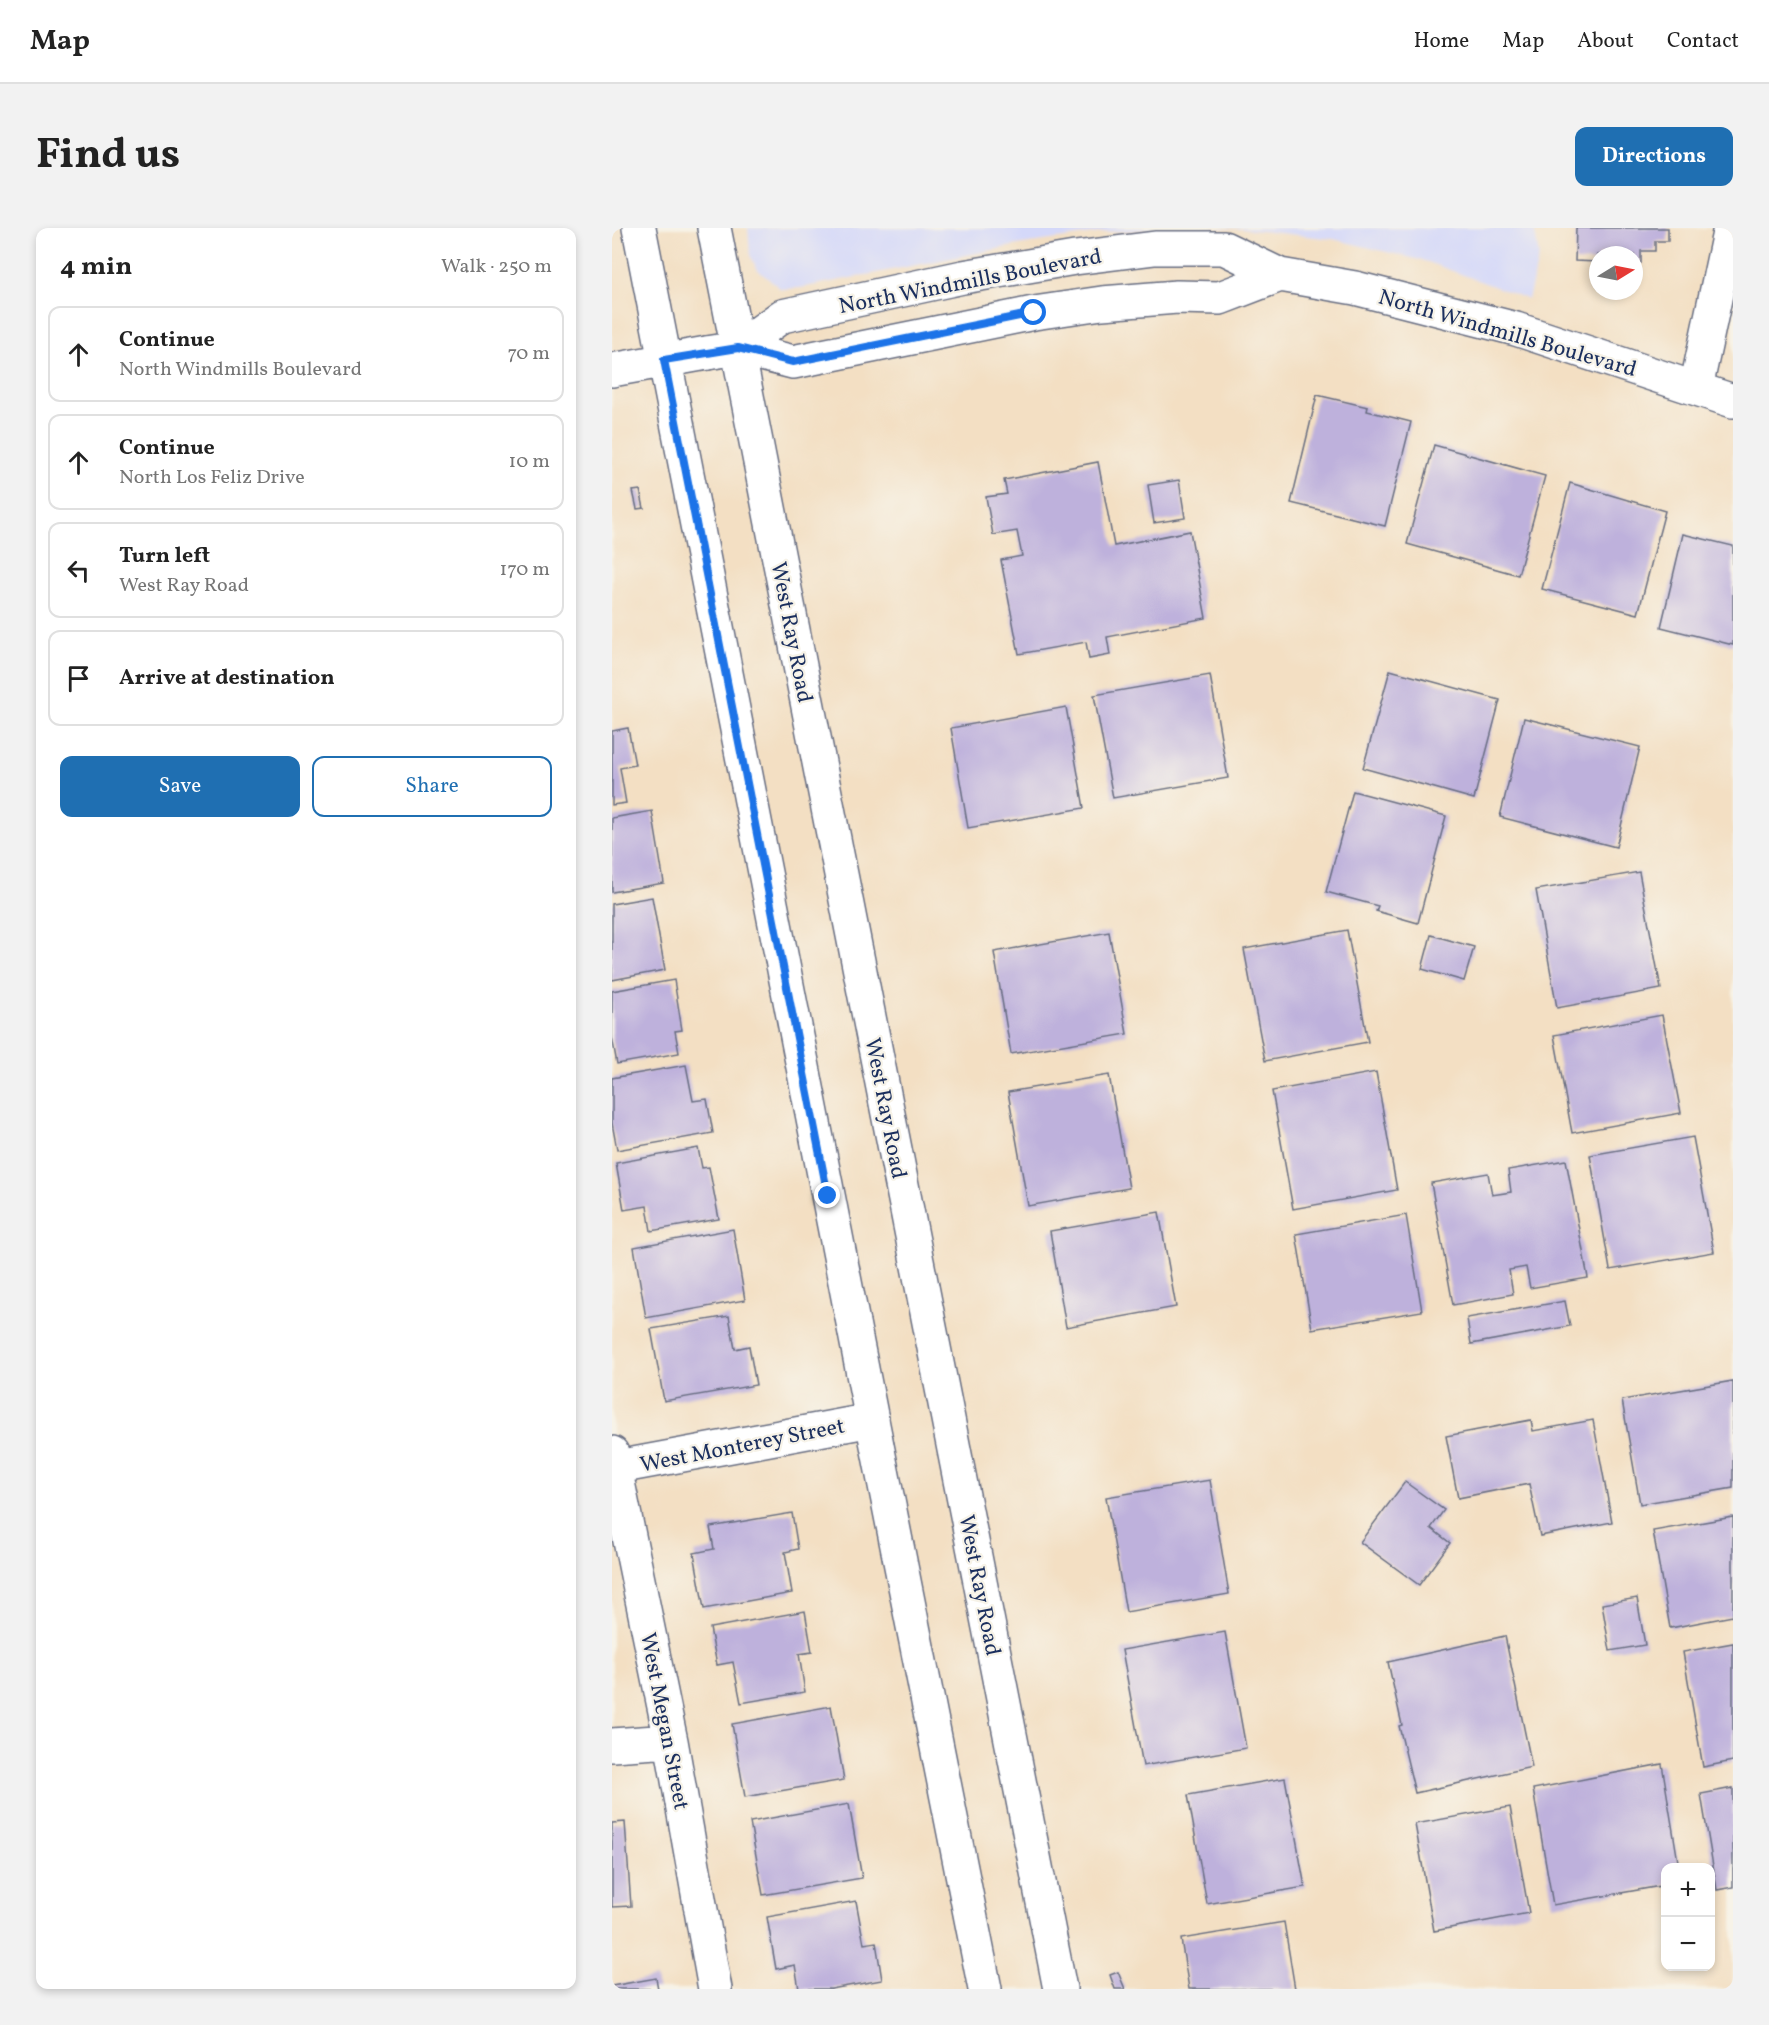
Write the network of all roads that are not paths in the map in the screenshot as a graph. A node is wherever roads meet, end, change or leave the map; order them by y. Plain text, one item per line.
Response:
1 (639, 228) edge
2 (714, 228) edge
3 (1730, 228) edge
4 (1280, 275) junction
5 (723, 351) junction
6 (664, 360) junction
7 (612, 370) edge
8 (1696, 388) junction
9 (1733, 401) edge
10 (872, 1420) junction
11 (613, 1463) edge
12 (671, 1741) junction
13 (612, 1745) edge
14 (715, 1989) edge
15 (985, 1989) edge
16 (1060, 1989) edge

1 - 6 main road
2 - 5 main road, West Ray Road
3 - 8 main road
4 - 5 main road, North Windmills Boulevard
4 - 5 main road, North Windmills Boulevard
4 - 8 main road, North Windmills Boulevard
5 - 6 main road
5 - 16 main road, West Ray Road
6 - 7 main road
6 - 10 main road
8 - 9 main road, North Windmills Boulevard
10 - 11 main road, West Monterey Street
10 - 15 main road
11 - 12 main road, West Megan Street
12 - 13 main road
12 - 14 main road, West Megan Street

